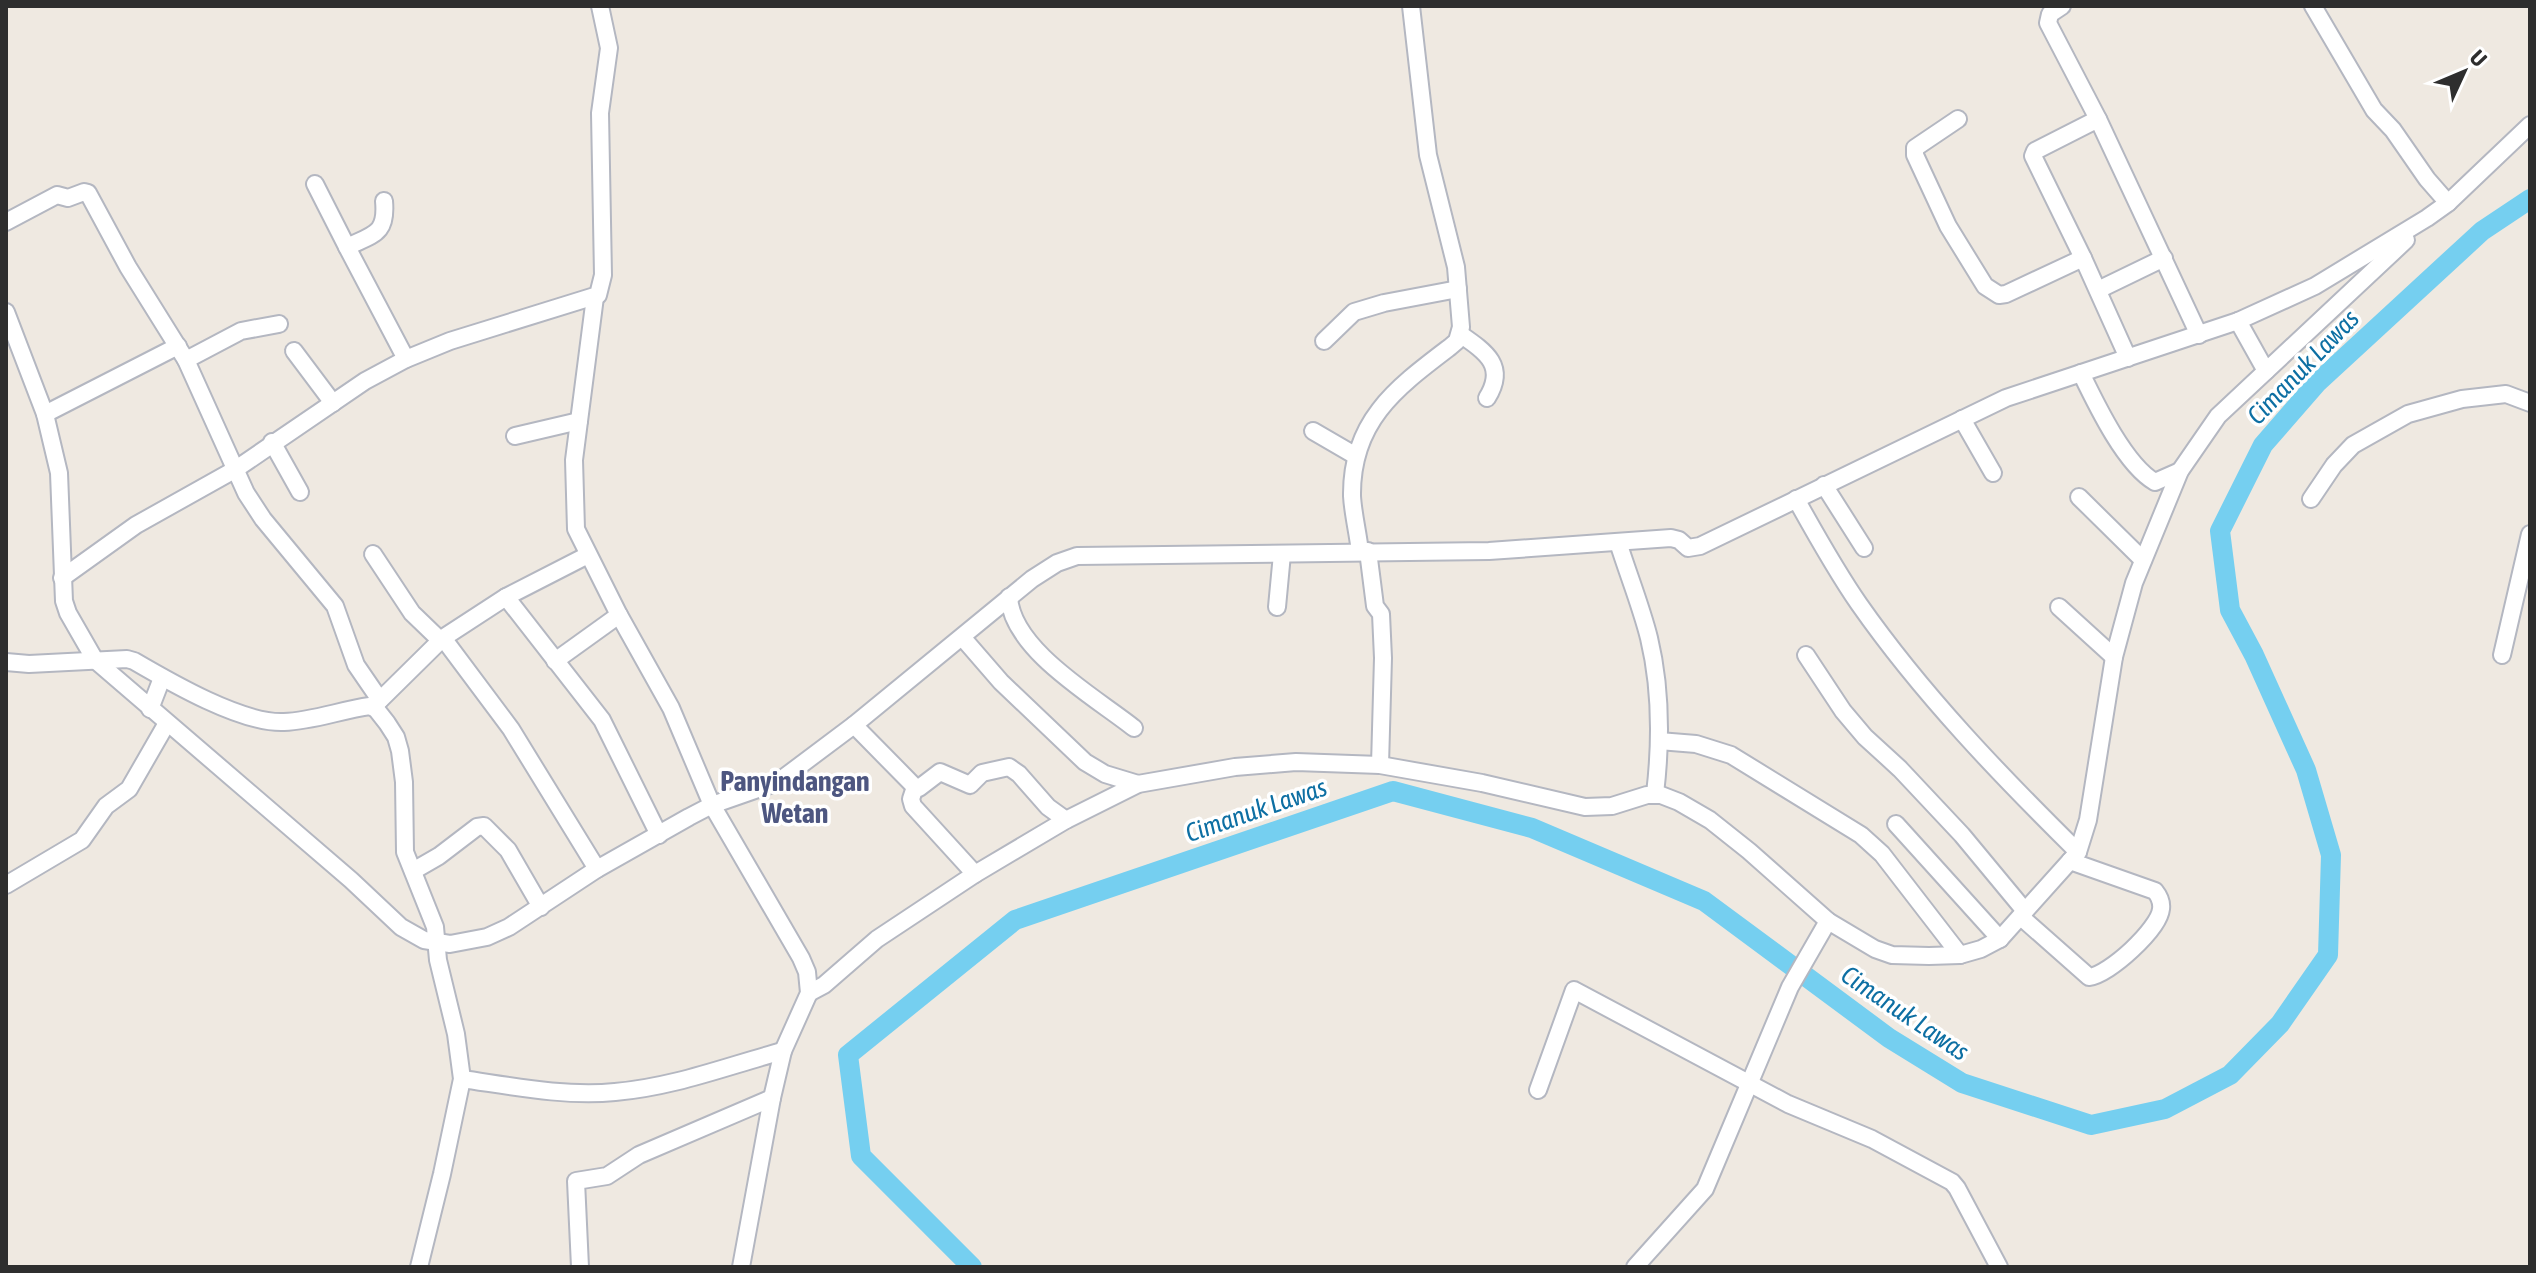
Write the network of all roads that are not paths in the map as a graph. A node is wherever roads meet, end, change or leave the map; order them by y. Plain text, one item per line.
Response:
1 (600, 6) edge
2 (1411, 6) edge
3 (2062, 6) edge
4 (2313, 6) edge
5 (1958, 119) dead end
6 (2098, 119) junction
7 (2530, 125) edge
8 (315, 184) dead end
9 (384, 201) dead end
10 (2448, 203) junction
11 (6, 222) edge
12 (2415, 225) junction
13 (347, 247) junction
14 (2083, 258) junction
15 (2164, 258) junction
16 (1458, 289) junction
17 (2098, 290) junction
18 (595, 297) junction
19 (6, 312) edge
20 (2238, 321) junction
21 (2193, 323) junction
22 (279, 324) dead end
23 (1460, 334) junction
24 (1324, 341) dead end
25 (294, 351) dead end
26 (2126, 352) junction
27 (182, 353) junction
28 (406, 359) junction
29 (2266, 371) junction
30 (2081, 373) junction
31 (1487, 398) dead end
32 (333, 403) junction
33 (2530, 403) edge
34 (45, 414) junction
35 (1962, 419) junction
36 (579, 421) junction
37 (1313, 431) dead end
38 (515, 436) dead end
39 (272, 442) junction
40 (1356, 456) junction
41 (236, 469) junction
42 (2180, 471) junction
43 (1993, 473) dead end
44 (1824, 485) junction
45 (300, 492) dead end
46 (2079, 497) dead end
47 (1796, 499) junction
48 (2311, 499) dead end
49 (2530, 534) edge
50 (1618, 542) junction
51 (1864, 548) dead end
52 (1364, 551) junction
53 (373, 554) dead end
54 (1282, 554) junction
55 (588, 555) junction
56 (2143, 560) junction
57 (62, 578) junction
58 (506, 597) junction
59 (1009, 597) junction
60 (1277, 607) dead end
61 (2059, 607) dead end
62 (619, 615) junction
63 (962, 637) junction
64 (442, 639) junction
65 (1806, 655) dead end
66 (2502, 655) dead end
67 (2114, 657) junction
68 (89, 661) junction
69 (555, 661) junction
70 (6, 662) edge
71 (162, 678) junction
72 (376, 703) junction
73 (150, 709) junction
74 (167, 723) junction
75 (854, 725) junction
76 (1134, 728) dead end
77 (1659, 741) junction
78 (1380, 765) junction
79 (1138, 784) junction
80 (915, 787) junction
81 (1655, 794) junction
82 (712, 805) junction
83 (1066, 820) junction
84 (1896, 824) dead end
85 (659, 835) junction
86 (2074, 857) junction
87 (597, 869) junction
88 (413, 871) junction
89 (975, 874) junction
90 (6, 885) edge
91 (541, 907) junction
92 (2023, 914) junction
93 (1828, 921) junction
94 (2000, 939) junction
95 (437, 951) junction
96 (1960, 955) junction
97 (809, 993) junction
98 (783, 1051) junction
99 (462, 1079) junction
100 (1750, 1083) junction
101 (1538, 1090) dead end
102 (772, 1098) junction
103 (419, 1267) edge
104 (580, 1267) edge
105 (741, 1267) edge
106 (1635, 1267) edge
107 (1999, 1267) edge

1 - 18 street
2 - 16 street
3 - 6 street
4 - 10 street
5 - 14 street
6 - 14 street
6 - 15 street
7 - 10 street
8 - 13 street
9 - 13 street
10 - 12 street
11 - 27 street
12 - 20 street
12 - 29 street
13 - 28 street
14 - 17 street
15 - 17 street
15 - 21 street
16 - 23 street
16 - 24 street
17 - 26 street
18 - 28 street
18 - 36 street
19 - 34 street
20 - 21 street
20 - 29 street
21 - 26 street
22 - 27 street
23 - 31 street
23 - 40 street
25 - 32 street
26 - 30 street
27 - 34 street
27 - 41 street
28 - 32 street
29 - 42 street
30 - 35 street
30 - 42 street
32 - 39 street
33 - 48 street
34 - 57 street
35 - 43 street
35 - 44 street
36 - 38 street
36 - 55 street
37 - 40 street
39 - 41 street
39 - 45 street
40 - 52 street
41 - 57 street
41 - 72 street
42 - 56 street
44 - 47 street
44 - 51 street
46 - 56 street
47 - 50 street
47 - 86 street
49 - 66 street
50 - 52 street
50 - 77 street
52 - 54 street
52 - 78 street
53 - 64 street
54 - 59 street
54 - 60 street
55 - 58 street
55 - 62 street
56 - 67 street
57 - 68 street
58 - 64 street
58 - 69 street
59 - 63 street
59 - 76 street
61 - 67 street
62 - 69 street
62 - 82 street
63 - 75 street
63 - 79 street
64 - 72 street
64 - 87 street
65 - 92 street
67 - 86 street
68 - 70 street
68 - 71 street
68 - 73 street
69 - 85 street
71 - 72 street
71 - 73 street
72 - 88 street
73 - 74 street
74 - 90 street
74 - 95 street
75 - 80 street
75 - 82 street
77 - 81 street
77 - 96 street
78 - 79 street
78 - 81 street
79 - 83 street
80 - 83 street
80 - 89 street
81 - 93 street
82 - 85 street
82 - 97 street
83 - 89 street
84 - 94 street
85 - 87 street
86 - 92 street
86 - 92 street
87 - 91 street
88 - 91 street
88 - 95 street
89 - 97 street
91 - 95 street
92 - 94 street
93 - 96 street
93 - 100 street
94 - 96 street
95 - 99 street
97 - 98 street
98 - 99 street
98 - 102 street
99 - 103 street
100 - 101 street
100 - 106 street
100 - 107 street
102 - 104 street
102 - 105 street

